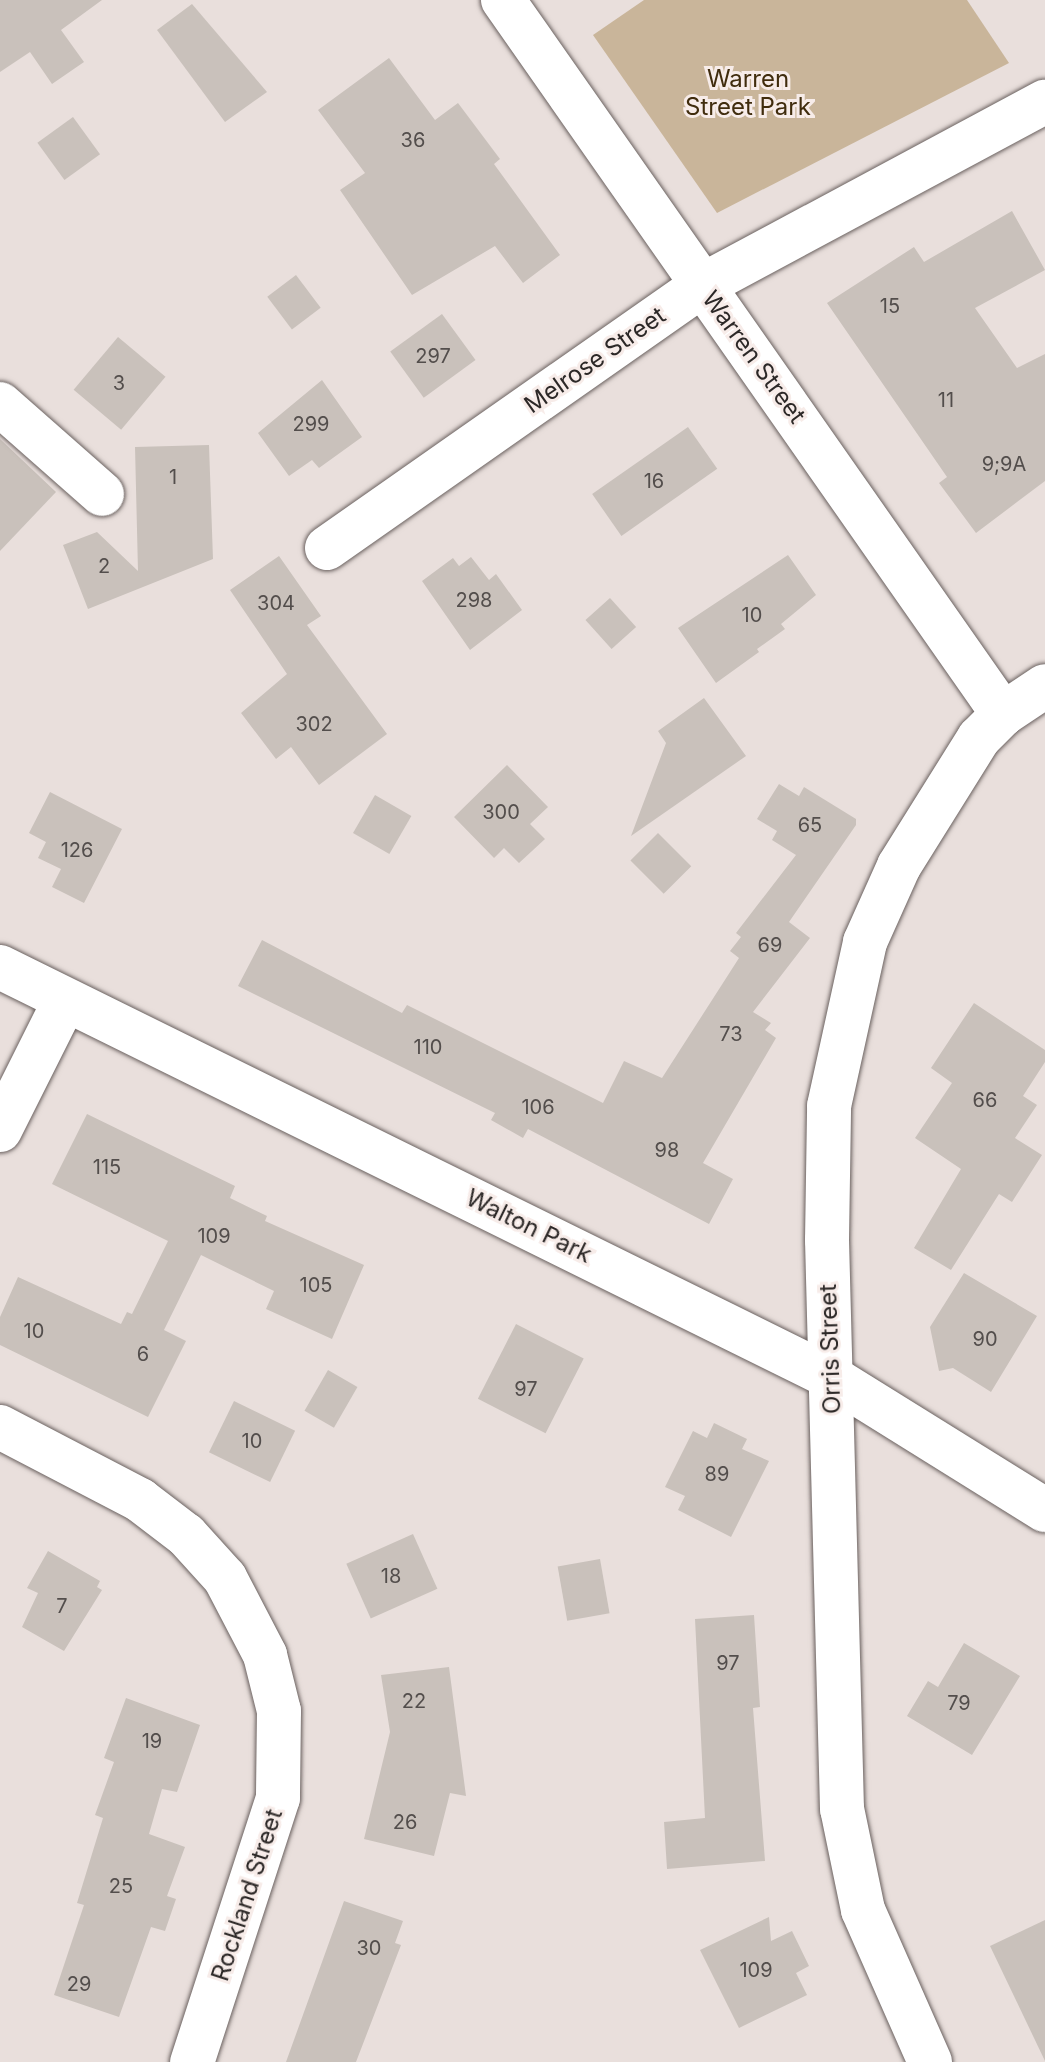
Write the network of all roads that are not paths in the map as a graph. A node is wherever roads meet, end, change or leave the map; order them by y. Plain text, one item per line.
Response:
1 (503, 0) edge
2 (1045, 102) edge
3 (703, 285) junction
4 (0, 404) edge
5 (102, 494) dead end
6 (327, 548) dead end
7 (1045, 686) edge
8 (1003, 714) junction
9 (0, 967) edge
10 (65, 1000) junction
11 (0, 1130) edge
12 (831, 1377) junction
13 (0, 1427) edge
14 (1045, 1510) edge
15 (192, 2062) edge
16 (930, 2062) edge

1 - 3 street, Warren Street
2 - 3 street, Melrose Street
3 - 6 street, Melrose Street
3 - 8 street, Warren Street
4 - 5 street
7 - 8 street, Orris Street
8 - 12 street, Orris Street
9 - 10 street, Walton Park
10 - 11 street
10 - 12 street, Walton Park
12 - 14 street, Walton Park
12 - 16 street, Orris Street
13 - 15 street, Rockland Street

